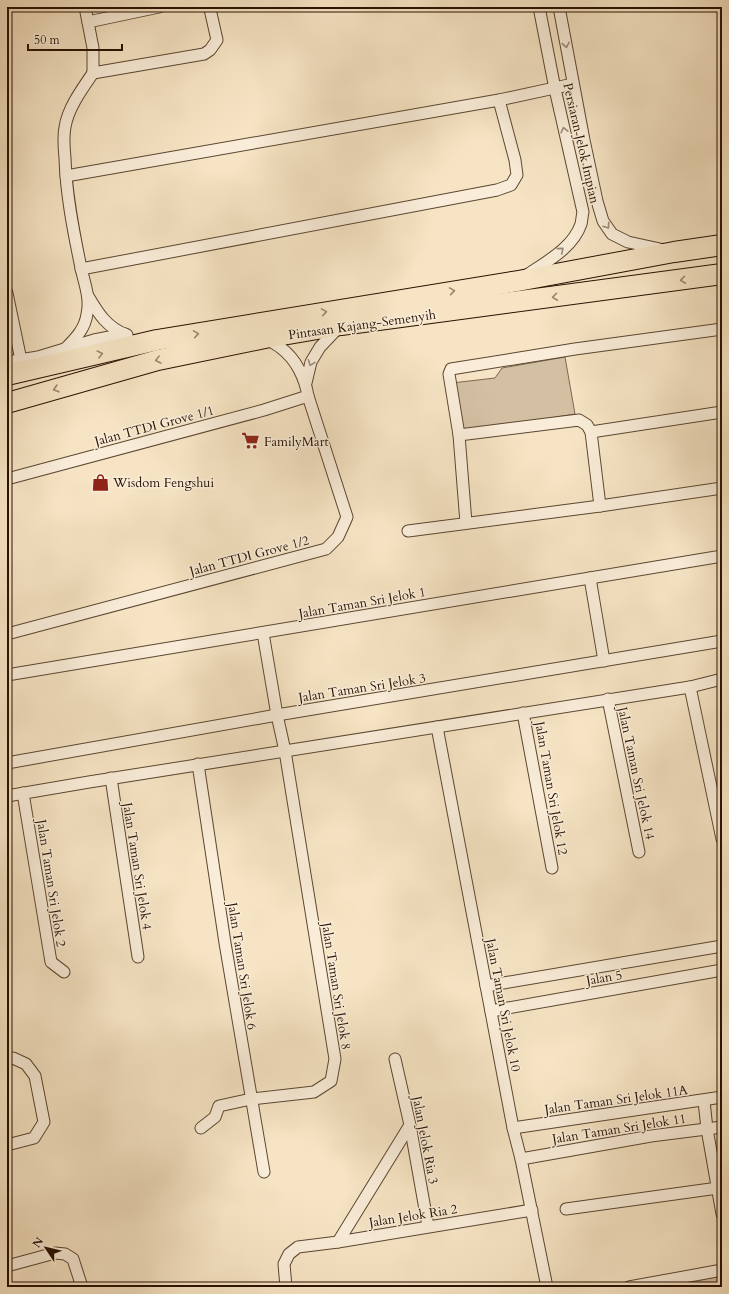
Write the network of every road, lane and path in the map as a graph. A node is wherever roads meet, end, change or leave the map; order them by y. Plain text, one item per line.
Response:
1 (85, 7) edge
2 (159, 7) edge
3 (208, 7) edge
4 (539, 7) edge
5 (559, 7) edge
6 (88, 22) junction
7 (93, 74) junction
8 (573, 84) junction
9 (555, 89) junction
10 (499, 100) junction
11 (66, 176) junction
12 (722, 245) edge
13 (674, 252) junction
14 (81, 269) junction
15 (722, 274) edge
16 (518, 281) junction
17 (7, 294) edge
18 (88, 295) junction
19 (341, 325) junction
20 (722, 329) edge
21 (125, 334) junction
22 (265, 338) junction
23 (157, 340) junction
24 (65, 350) junction
25 (21, 360) junction
26 (7, 362) edge
27 (7, 375) edge
28 (306, 383) junction
29 (308, 396) junction
30 (7, 403) edge
31 (722, 412) edge
32 (591, 432) junction
33 (459, 435) junction
34 (7, 479) edge
35 (722, 488) edge
36 (600, 506) junction
37 (466, 523) junction
38 (408, 531) dead end
39 (722, 556) edge
40 (590, 578) junction
41 (263, 633) junction
42 (7, 634) edge
43 (722, 641) edge
44 (604, 661) junction
45 (7, 675) edge
46 (722, 679) edge
47 (690, 686) junction
48 (608, 700) junction
49 (523, 713) junction
50 (277, 715) junction
51 (436, 727) junction
52 (285, 751) junction
53 (7, 763) edge
54 (198, 764) junction
55 (111, 778) junction
56 (22, 793) junction
57 (7, 796) edge
58 (722, 839) edge
59 (639, 852) dead end
60 (552, 868) dead end
61 (722, 946) edge
62 (138, 957) dead end
63 (722, 970) edge
64 (64, 972) dead end
65 (486, 986) junction
66 (491, 1011) junction
67 (395, 1059) dead end
68 (7, 1060) edge
69 (722, 1097) edge
70 (251, 1099) junction
71 (704, 1101) junction
72 (410, 1125) junction
73 (722, 1127) edge
74 (202, 1128) dead end
75 (513, 1128) junction
76 (707, 1129) junction
77 (7, 1145) edge
78 (522, 1159) junction
79 (264, 1172) dead end
80 (718, 1188) junction
81 (566, 1209) dead end
82 (532, 1210) junction
83 (722, 1214) edge
84 (428, 1226) junction
85 (338, 1242) junction
86 (7, 1266) edge
87 (722, 1270) edge
88 (668, 1284) edge
89 (82, 1287) edge
90 (286, 1287) edge
91 (547, 1287) edge
92 (629, 1287) edge

1 - 6 street
2 - 6 street
3 - 7 street
4 - 9 street, Persiaran Jelok Impian
5 -> 8 street, Persiaran Jelok Impian
6 - 7 street
7 - 11 street
8 - 9 street
8 -> 13 street, Persiaran Jelok Impian
9 - 10 street
16 -> 9 street, Persiaran Jelok Impian
10 - 11 street
10 - 14 street
11 - 14 street
12 - 13 highway, Pintasan Kajang-Semenyih
13 - 16 highway, Pintasan Kajang-Semenyih
14 - 18 street
15 -> 19 highway, Pintasan Kajang-Semenyih
23 -> 16 highway, Pintasan Kajang-Semenyih
17 - 25 street
18 - 21 street
18 - 24 street
19 - 22 highway, Pintasan Kajang-Semenyih
19 -> 28 street
20 - 33 street
21 - 23 street
21 - 24 street
22 - 28 street
22 -> 30 highway, Pintasan Kajang-Semenyih
27 -> 23 highway, Pintasan Kajang-Semenyih
24 - 25 street
25 - 26 street
28 - 29 street, Jalan TTDI Grove 1/2
29 - 34 street, Jalan TTDI Grove 1/1
29 - 42 street, Jalan TTDI Grove 1/2
31 - 32 street
32 - 33 street
32 - 36 street
33 - 37 street
35 - 36 street
36 - 37 street
37 - 38 street
39 - 40 street, Jalan Taman Sri Jelok 1
40 - 41 street, Jalan Taman Sri Jelok 1
40 - 44 street
41 - 45 street, Jalan Taman Sri Jelok 1
41 - 50 street, Jalan Taman Sri Jelok 8
43 - 44 street, Jalan Taman Sri Jelok 3
44 - 50 street, Jalan Taman Sri Jelok 3
46 - 47 street
47 - 48 street
47 - 58 street
48 - 49 street
48 - 59 street, Jalan Taman Sri Jelok 14
49 - 51 street
49 - 60 street, Jalan Taman Sri Jelok 12
50 - 52 street, Jalan Taman Sri Jelok 8
50 - 53 street, Jalan Taman Sri Jelok 3
51 - 52 street
51 - 65 street, Jalan Taman Sri Jelok 10
52 - 54 street
52 - 70 street, Jalan Taman Sri Jelok 8
54 - 55 street
54 - 70 street, Jalan Taman Sri Jelok 6
55 - 56 street
55 - 62 street, Jalan Taman Sri Jelok 4
56 - 57 street
56 - 64 street, Jalan Taman Sri Jelok 2
61 - 65 street
63 - 66 street, Jalan 5
65 - 66 street, Jalan Taman Sri Jelok 10
66 - 75 street, Jalan Taman Sri Jelok 10
67 - 72 street, Jalan Jelok Ria 3
68 - 77 street
69 - 71 street, Jalan Taman Sri Jelok 11A
70 - 74 street, Jalan Taman Sri Jelok 8
70 - 79 street, Jalan Taman Sri Jelok 6
71 - 75 street, Jalan Taman Sri Jelok 11A
71 - 76 street
72 - 84 street, Jalan Jelok Ria 3
72 - 85 street
73 - 76 street, Jalan Taman Sri Jelok 11
75 - 78 street, Jalan Taman Sri Jelok 10
76 - 78 street, Jalan Taman Sri Jelok 11
76 - 80 street
78 - 82 street, Jalan Taman Sri Jelok 10
80 - 81 street
80 - 83 street
82 - 84 street, Jalan Jelok Ria 2
82 - 91 street, Jalan Taman Sri Jelok 10
84 - 85 street, Jalan Jelok Ria 2
85 - 90 street, Jalan Jelok Ria 2
86 - 89 street
87 - 88 street
88 - 92 street

